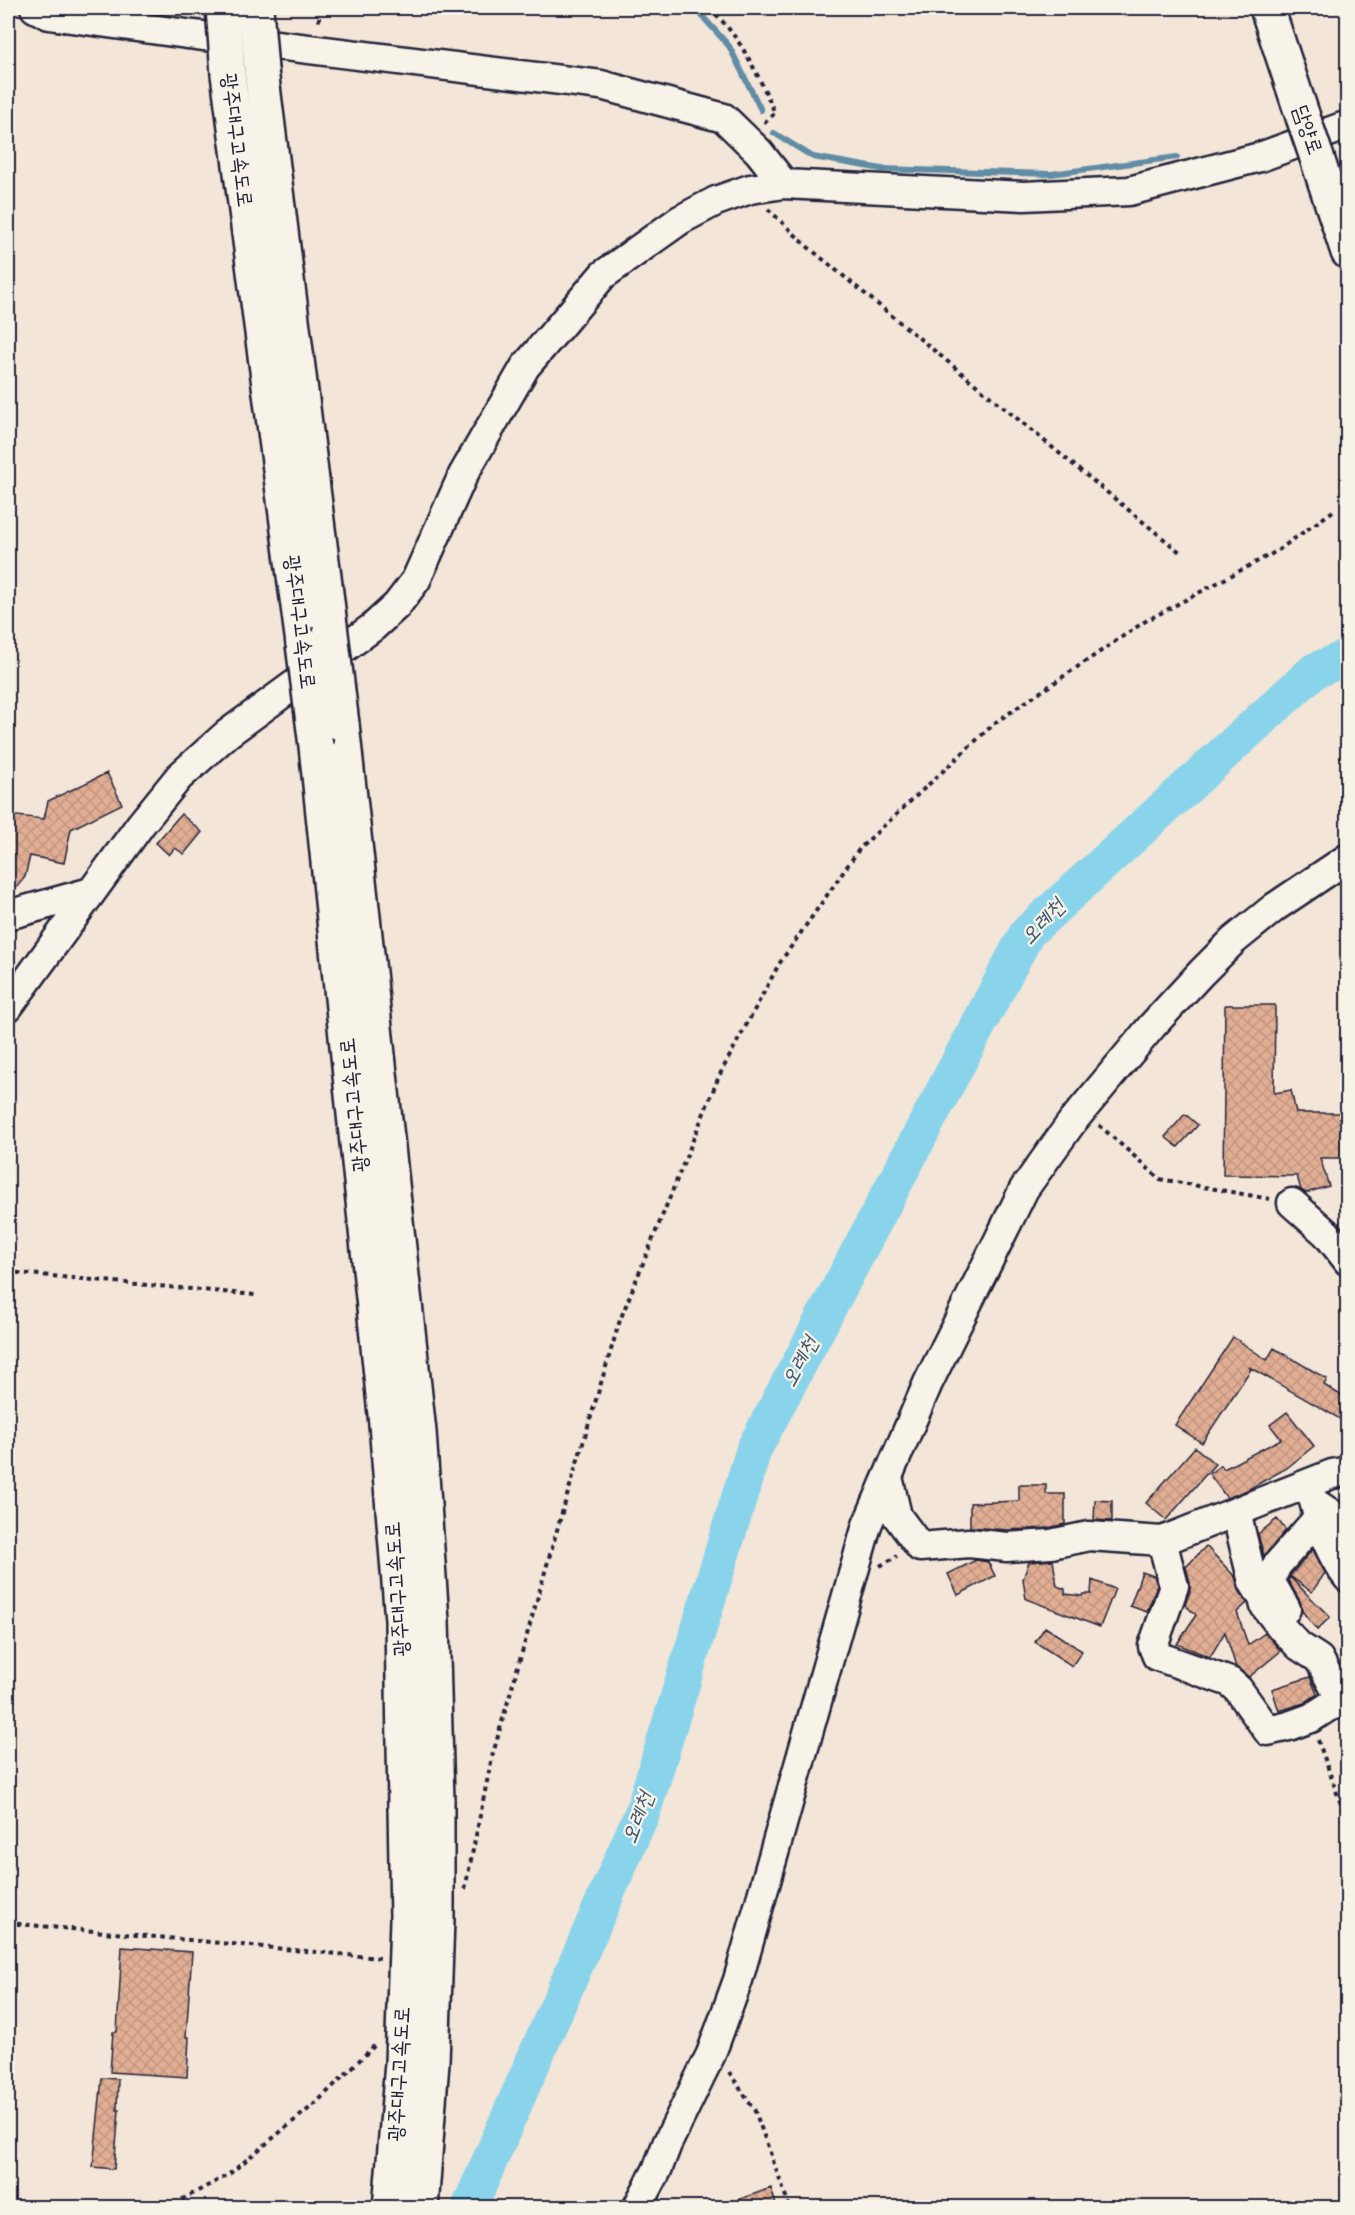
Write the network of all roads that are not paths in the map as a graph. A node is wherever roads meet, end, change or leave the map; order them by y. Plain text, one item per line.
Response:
1 (35, 8) edge
2 (223, 8) edge
3 (256, 8) edge
4 (1267, 8) edge
5 (1347, 125) edge
6 (784, 184) junction
7 (1347, 252) edge
8 (1347, 858) edge
9 (90, 892) junction
10 (8, 915) edge
11 (8, 1007) edge
12 (1292, 1203) road end
13 (1347, 1261) edge
14 (1347, 1472) edge
15 (888, 1477) junction
16 (1314, 1501) junction
17 (1236, 1512) junction
18 (1347, 1530) edge
19 (1162, 1540) junction
20 (1347, 1578) edge
21 (1286, 1609) dead end
22 (1345, 1700) edge
23 (390, 2208) edge
24 (421, 2208) edge
25 (637, 2208) edge

1 - 6 street
2 - 23 highway, 광주대구고속도로, bridge
3 - 24 highway, 광주대구고속도로, bridge
4 - 7 highway, 담양로, bridge
5 - 6 street
6 - 9 street
8 - 15 street
9 - 10 street
9 - 11 street
12 - 13 street
14 - 16 street
15 - 19 street
15 - 25 street
16 - 17 street
16 - 18 street
16 - 20 street
16 - 21 street
17 - 19 street
17 - 22 street
19 - 22 street

